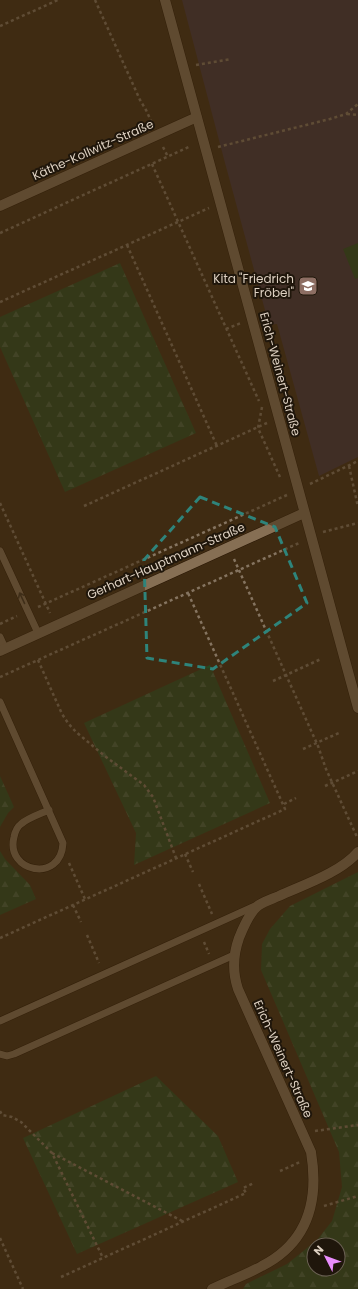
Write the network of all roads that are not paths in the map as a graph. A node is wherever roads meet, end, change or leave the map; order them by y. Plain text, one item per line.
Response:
1 (165, 0) edge
2 (197, 117) junction
3 (0, 206) edge
4 (304, 513) junction
5 (0, 550) edge
6 (38, 633) junction
7 (0, 637) edge
8 (3, 650) edge
9 (0, 702) edge
10 (358, 708) edge
11 (49, 810) junction
12 (358, 852) edge
13 (259, 905) junction
14 (234, 955) junction
15 (0, 1021) edge
16 (0, 1054) edge
17 (212, 1289) edge

1 - 2 street, Erich-Weinert-Straße
2 - 3 street, Käthe-Kollwitz-Straße
2 - 4 street, Erich-Weinert-Straße
4 - 6 street, Gerhart-Hauptmann-Straße
4 - 10 street, Erich-Weinert-Straße
6 -> 5 lane
6 - 8 street, Gerhart-Hauptmann-Straße
7 - 8 lane, Gerhart-Hauptmann-Straße
9 - 11 lane
11 - 11 lane
12 - 13 street, Erich-Weinert-Straße
13 - 14 street, Erich-Weinert-Straße
13 - 15 lane
14 - 16 lane
14 - 17 street, Erich-Weinert-Straße

